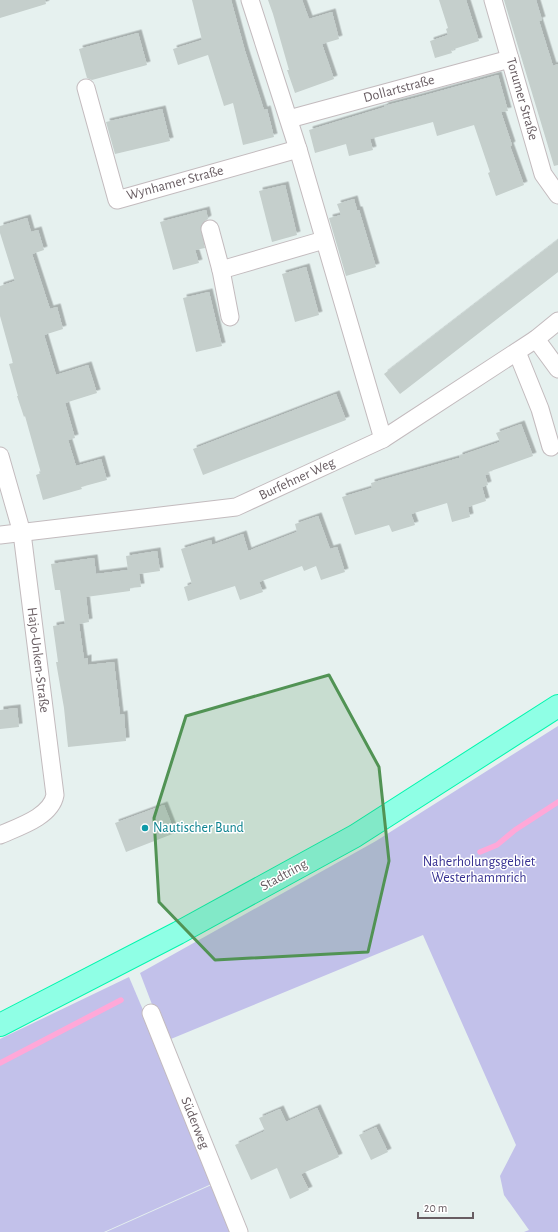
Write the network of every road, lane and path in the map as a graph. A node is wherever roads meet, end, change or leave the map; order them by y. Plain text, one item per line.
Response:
1 (250, 0) edge
2 (493, 0) edge
3 (510, 59) junction
4 (86, 88) dead end
5 (289, 119) junction
6 (298, 149) junction
7 (558, 195) edge
8 (210, 229) dead end
9 (324, 240) junction
10 (221, 270) junction
11 (230, 317) dead end
12 (558, 321) edge
13 (536, 339) junction
14 (517, 352) junction
15 (558, 370) edge
16 (383, 439) junction
17 (551, 447) dead end
18 (0, 456) edge
19 (22, 533) junction
20 (0, 535) edge
21 (558, 706) edge
22 (0, 835) edge
23 (152, 1013) dead end
24 (0, 1025) edge
25 (239, 1232) edge

1 - 5 street
2 - 3 street, Torumer Straße
3 - 5 street, Dollartstraße
3 - 7 street, Torumer Straße
4 - 6 street, Wynhamer Straße
5 - 6 street
6 - 9 street
8 - 10 street
9 - 10 street
9 - 16 street
10 - 11 street
12 - 13 street, Burfehner Weg
13 - 14 street, Burfehner Weg
13 - 15 street
14 - 16 street, Burfehner Weg
14 - 17 street
16 - 19 street, Burfehner Weg
18 - 19 street, Hajo-Unken-Straße
19 - 20 street, Burfehner Weg
19 - 22 street, Hajo-Unken-Straße
21 - 24 highway, Stadtring
23 - 25 street, Süderweg

